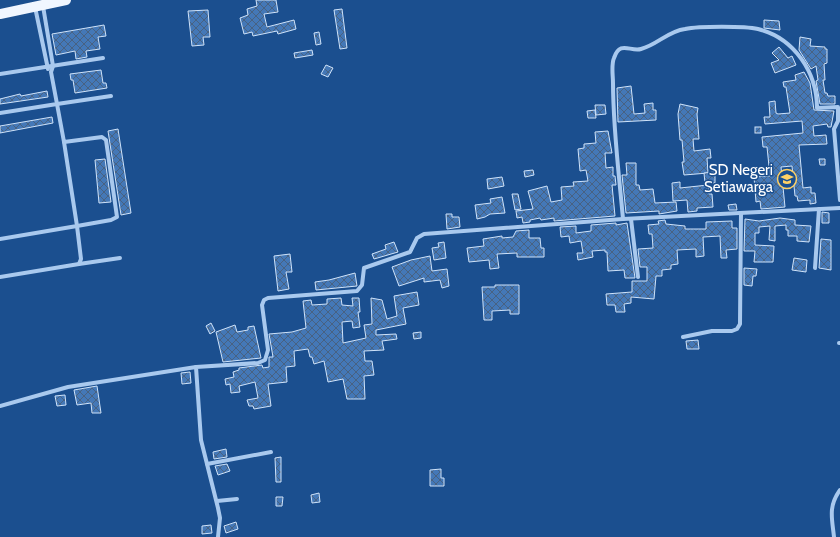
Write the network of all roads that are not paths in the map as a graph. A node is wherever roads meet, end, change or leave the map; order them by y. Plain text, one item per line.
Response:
1 (66, 0) edge
2 (39, 6) junction
3 (0, 14) edge
4 (103, 58) dead end
5 (53, 66) junction
6 (46, 67) junction
7 (51, 72) junction
8 (0, 74) edge
9 (111, 96) dead end
10 (57, 104) junction
11 (0, 113) edge
12 (64, 142) junction
13 (838, 145) edge
14 (840, 200) edge
15 (840, 208) edge
16 (819, 209) junction
17 (741, 213) junction
18 (623, 219) junction
19 (631, 219) junction
20 (77, 226) junction
21 (0, 239) edge
22 (120, 258) dead end
23 (79, 264) junction
24 (815, 268) dead end
25 (0, 277) edge
26 (638, 277) dead end
27 (683, 337) dead end
28 (196, 367) junction
29 (0, 406) edge
30 (272, 452) dead end
31 (207, 464) junction
32 (840, 490) edge
33 (237, 499) dead end
34 (216, 501) junction
35 (218, 537) edge
36 (834, 537) edge

1 - 2 main road
2 - 3 main road
2 - 5 street
2 - 6 street
4 - 5 street
5 - 6 street
5 - 7 street
6 - 7 street
6 - 8 street
7 - 10 street
9 - 10 street
10 - 11 street
10 - 12 street
12 - 20 street
12 - 20 street
13 - 14 street
13 - 18 street
15 - 16 street
16 - 17 street
16 - 24 street
17 - 19 street
17 - 27 street
18 - 19 street
18 - 28 street
19 - 26 street
20 - 21 street
20 - 23 street
22 - 23 street
23 - 25 street
28 - 29 street
28 - 31 street
30 - 31 street
31 - 34 street
32 - 36 street
33 - 34 street
34 - 35 street

